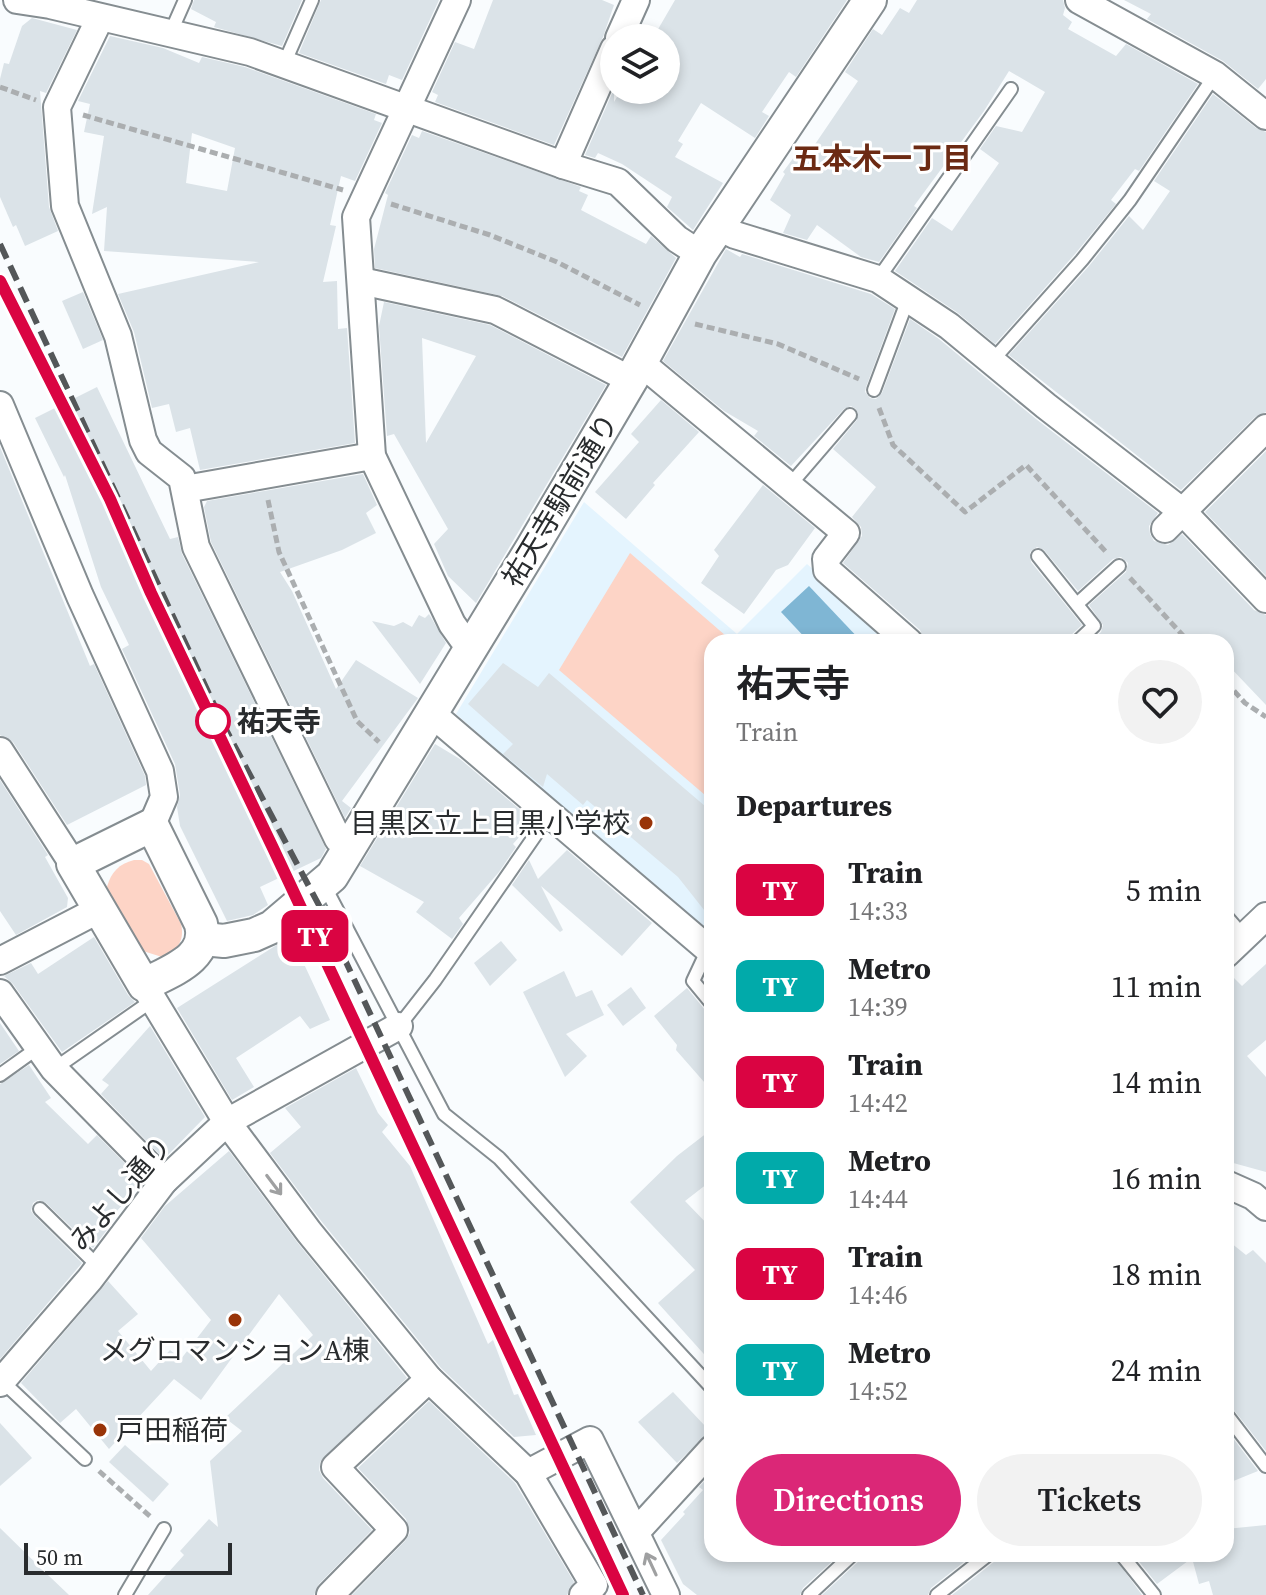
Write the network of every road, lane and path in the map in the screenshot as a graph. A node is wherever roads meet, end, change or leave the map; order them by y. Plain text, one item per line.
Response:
1 (17, 0) edge
2 (185, 0) edge
3 (312, 0) edge
4 (457, 0) edge
5 (636, 0) edge
6 (870, 0) edge
7 (1079, 0) edge
8 (51, 2) edge
9 (100, 18) junction
10 (625, 24) edge
11 (170, 34) junction
12 (284, 64) junction
13 (1215, 75) junction
14 (600, 81) edge
15 (1011, 89) dead end
16 (409, 108) junction
17 (1266, 116) edge
18 (563, 165) junction
19 (717, 226) junction
20 (700, 254) junction
21 (878, 279) junction
22 (361, 281) junction
23 (908, 299) junction
24 (991, 362) junction
25 (636, 371) junction
26 (874, 390) dead end
27 (0, 405) edge
28 (850, 415) dead end
29 (1266, 428) edge
30 (372, 456) junction
31 (263, 475) junction
32 (789, 486) junction
33 (185, 489) junction
34 (1174, 520) junction
35 (1038, 556) dead end
36 (1119, 566) dead end
37 (1266, 599) edge
38 (1077, 604) junction
39 (900, 634) edge
40 (1086, 634) edge
41 (472, 645) junction
42 (1234, 691) edge
43 (431, 713) junction
44 (1266, 717) edge
45 (0, 751) edge
46 (401, 763) junction
47 (550, 814) junction
48 (152, 825) junction
49 (351, 847) junction
50 (73, 864) junction
51 (324, 885) junction
52 (100, 909) junction
53 (1266, 916) edge
54 (203, 939) junction
55 (704, 942) edge
56 (1235, 945) edge
57 (704, 959) edge
58 (0, 961) edge
59 (148, 992) junction
60 (0, 993) edge
61 (704, 994) edge
62 (399, 1026) junction
63 (39, 1047) junction
64 (54, 1069) junction
65 (0, 1075) edge
66 (227, 1122) junction
67 (164, 1181) junction
68 (1234, 1187) edge
69 (1262, 1198) edge
70 (40, 1209) dead end
71 (99, 1267) junction
72 (429, 1379) junction
73 (704, 1379) edge
74 (1, 1381) edge
75 (1234, 1424) edge
76 (704, 1458) edge
77 (85, 1459) joint
78 (1266, 1466) edge
79 (528, 1473) junction
80 (164, 1529) joint
81 (636, 1532) junction
82 (844, 1562) edge
83 (979, 1562) edge
84 (1127, 1562) edge
85 (125, 1595) edge
86 (330, 1595) edge
87 (583, 1595) edge
88 (666, 1595) edge
89 (809, 1595) edge
90 (937, 1595) edge
91 (1154, 1595) edge

1 - 8 street
2 - 11 lane
3 - 12 lane
4 - 16 street
5 - 10 street
6 - 19 street, 祐天寺駅前通り
7 - 13 street
8 - 9 street
9 - 11 street
9 - 33 street
11 - 12 street
12 - 16 street
13 - 17 street
13 - 24 lane
14 - 18 street
15 - 21 lane
16 - 18 street
16 - 22 street
18 - 20 street
19 - 20 street, 祐天寺駅前通り
19 - 21 street
20 - 25 street, 祐天寺駅前通り
21 - 23 street
22 - 25 street
22 - 30 street
23 - 24 street
23 - 26 lane
24 - 34 street
25 - 32 street
25 - 41 street, 祐天寺駅前通り
27 - 48 street
28 - 32 lane
29 - 34 street
30 - 31 street
30 - 41 street
31 - 33 street
31 - 46 path
32 - 39 street
33 - 49 street
34 - 37 street
35 - 38 lane
36 - 38 lane
38 - 40 lane
41 - 43 street, 祐天寺駅前通り
42 - 44 path
43 - 46 street, 祐天寺駅前通り
43 - 47 street
45 - 50 street
46 - 49 street, 祐天寺駅前通り
47 - 55 street
47 - 62 lane
48 - 50 street
48 - 54 street
49 - 51 street, 祐天寺駅前通り
50 - 52 street
51 - 54 street, 祐天寺駅前通り
51 - 62 lane
52 - 58 street
52 - 59 street
53 - 56 street
54 - 59 street
57 - 61 lane
59 - 64 lane
59 - 66 street
60 - 63 street
62 - 66 street, みよし通り
62 - 73 lane
63 - 64 street
63 - 65 lane
64 - 67 street
66 - 67 street, みよし通り
66 -> 72 street
67 - 71 street, みよし通り
68 - 69 street
70 - 71 lane
71 - 74 street, みよし通り
72 - 79 street
72 - 86 street
74 - 77 lane
75 - 78 lane
76 - 81 street
77 - 80 path
79 - 81 street
79 - 87 street
80 - 85 lane
88 -> 81 street
82 - 89 lane
83 - 90 lane
84 - 91 lane

